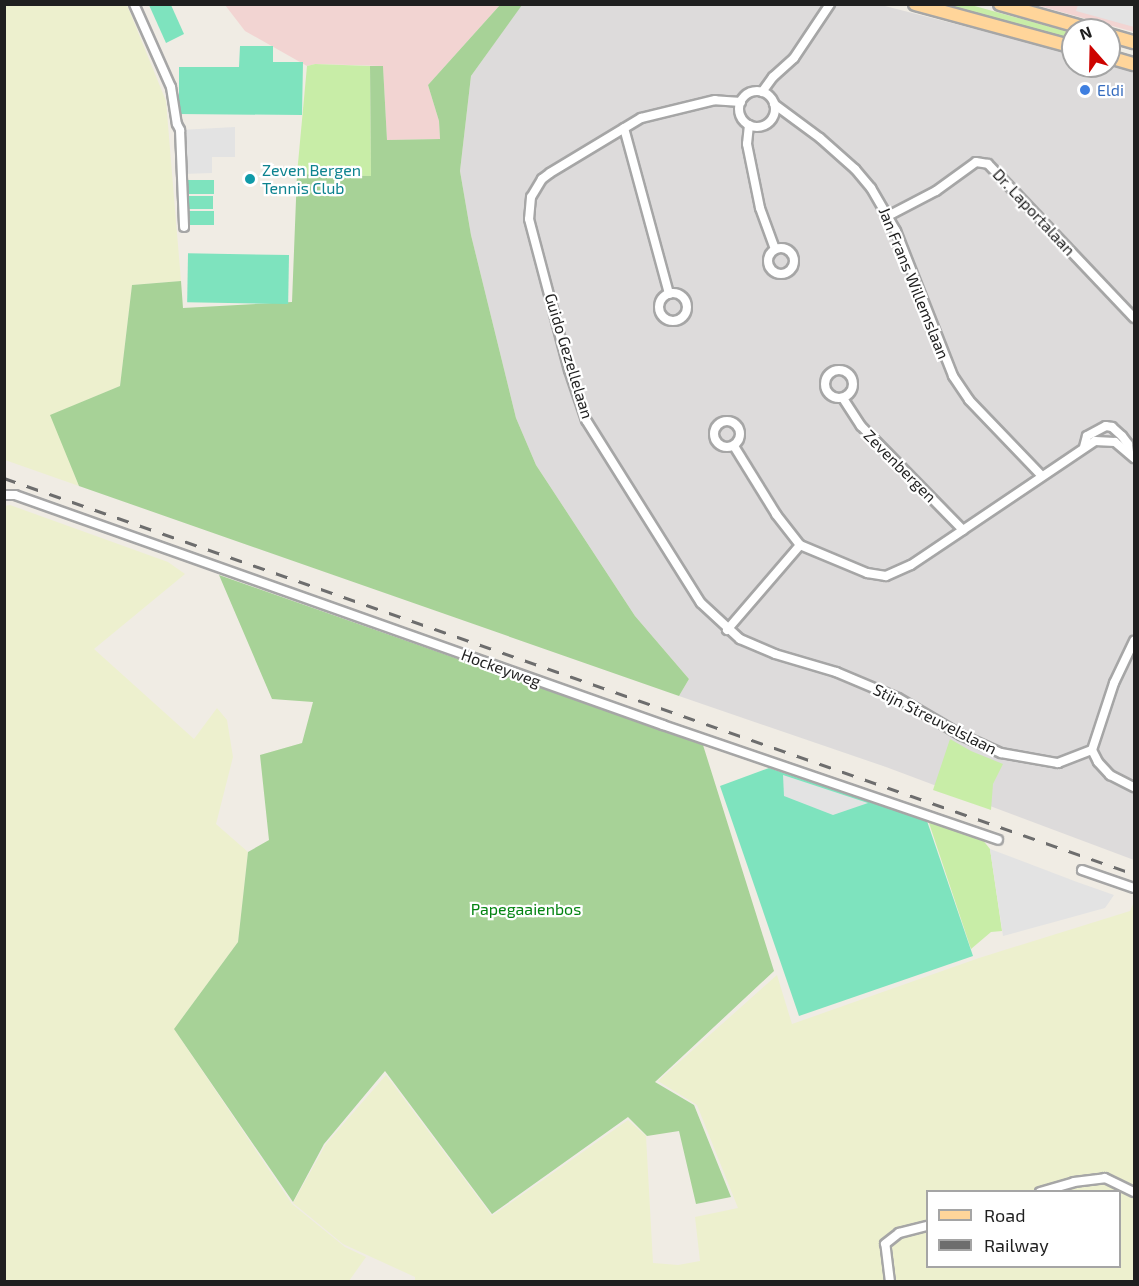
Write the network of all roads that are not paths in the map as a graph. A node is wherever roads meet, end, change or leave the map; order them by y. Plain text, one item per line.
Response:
1 (134, 4) edge
2 (830, 4) edge
3 (915, 4) edge
4 (1000, 4) edge
5 (1061, 21) edge
6 (1061, 44) edge
7 (762, 92) junction
8 (741, 102) junction
9 (774, 104) junction
10 (748, 125) junction
11 (624, 128) junction
12 (888, 216) junction
13 (184, 227) dead end
14 (775, 249) dead end
15 (669, 294) dead end
16 (1134, 318) edge
17 (843, 398) dead end
18 (734, 446) dead end
19 (1084, 447) junction
20 (1132, 455) edge
21 (1042, 476) junction
22 (4, 495) edge
23 (963, 530) junction
24 (800, 545) junction
25 (727, 630) junction
26 (1134, 641) edge
27 (1092, 750) junction
28 (1134, 787) edge
29 (998, 840) dead end
30 (1082, 870) dead end
31 (1134, 888) edge
32 (1045, 1190) edge
33 (1134, 1192) edge
34 (926, 1226) edge
35 (890, 1281) edge

1 - 13 street
2 - 7 street, Guido Gezellelaan
3 - 6 main road
4 - 5 main road
7 - 8 street, Guido Gezellelaan
7 - 9 street
8 - 10 street
8 - 11 street, Guido Gezellelaan
9 - 10 street
9 - 12 street, Jan Frans Willemslaan
10 - 14 street
11 - 15 street
11 - 25 street, Guido Gezellelaan
12 - 16 street, Dr. Laportalaan
12 - 21 street, Jan Frans Willemslaan
17 - 23 street, Zevenbergen
18 - 24 street
19 - 20 street
19 - 20 street
19 - 21 street
21 - 23 street
22 - 29 street, Hockeyweg
23 - 24 street
24 - 25 street
25 - 27 street, Stijn Streuvelslaan
26 - 27 street
27 - 28 street
30 - 31 street
32 - 33 street
34 - 35 street

